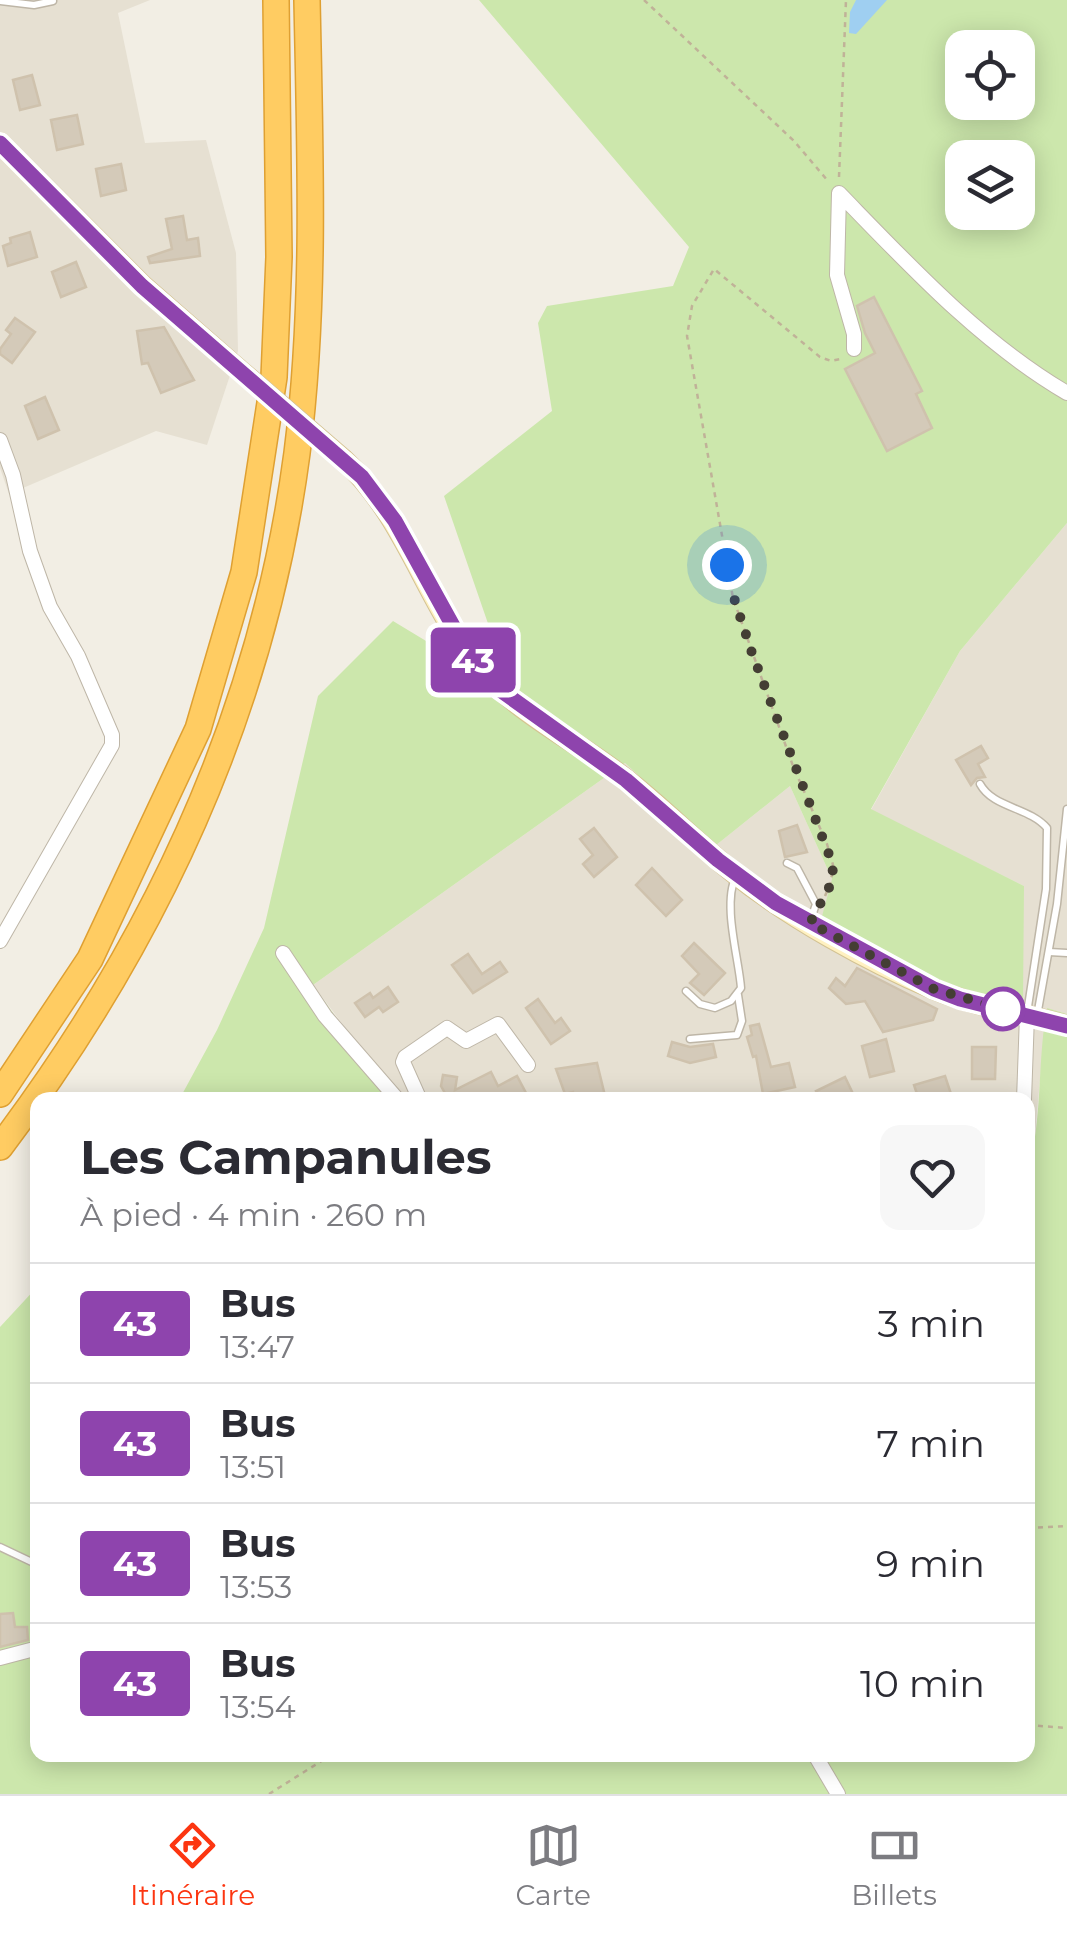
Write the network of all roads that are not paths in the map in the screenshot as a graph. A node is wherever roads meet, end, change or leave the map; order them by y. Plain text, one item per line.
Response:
1 (276, 0) edge
2 (307, 0) edge
3 (0, 1) edge
4 (53, 1) edge
5 (0, 143) edge
6 (854, 350) road end
7 (1067, 394) edge
8 (0, 440) edge
9 (980, 784) dead end
10 (1067, 809) edge
11 (787, 862) dead end
12 (736, 875) junction
13 (813, 916) junction
14 (0, 941) edge
15 (1049, 952) junction
16 (283, 953) dead end
17 (1067, 953) edge
18 (686, 991) dead end
19 (738, 994) junction
20 (1032, 1016) junction
21 (1067, 1026) edge
22 (690, 1039) dead end
23 (528, 1065) dead end
24 (40, 1092) edge
25 (391, 1092) edge
26 (416, 1092) edge
27 (1022, 1092) edge
28 (0, 1094) edge
29 (30, 1105) edge
30 (0, 1147) edge
31 (0, 1548) edge
32 (30, 1561) edge
33 (30, 1650) edge
34 (0, 1658) edge
35 (819, 1762) edge
36 (838, 1794) edge

1 - 28 highway
2 - 24 highway
3 - 4 lane
5 - 12 main road, bridge
6 - 7 street
8 - 14 street
9 - 20 lane
10 - 15 lane
11 - 13 lane
12 - 13 main road
12 - 19 lane
13 - 20 main road
15 - 17 lane
15 - 20 lane
16 - 25 street
18 - 19 lane
19 - 22 lane
20 - 21 main road
20 - 27 street
23 - 26 street
29 - 30 highway
31 - 32 lane
33 - 34 street
35 - 36 street

